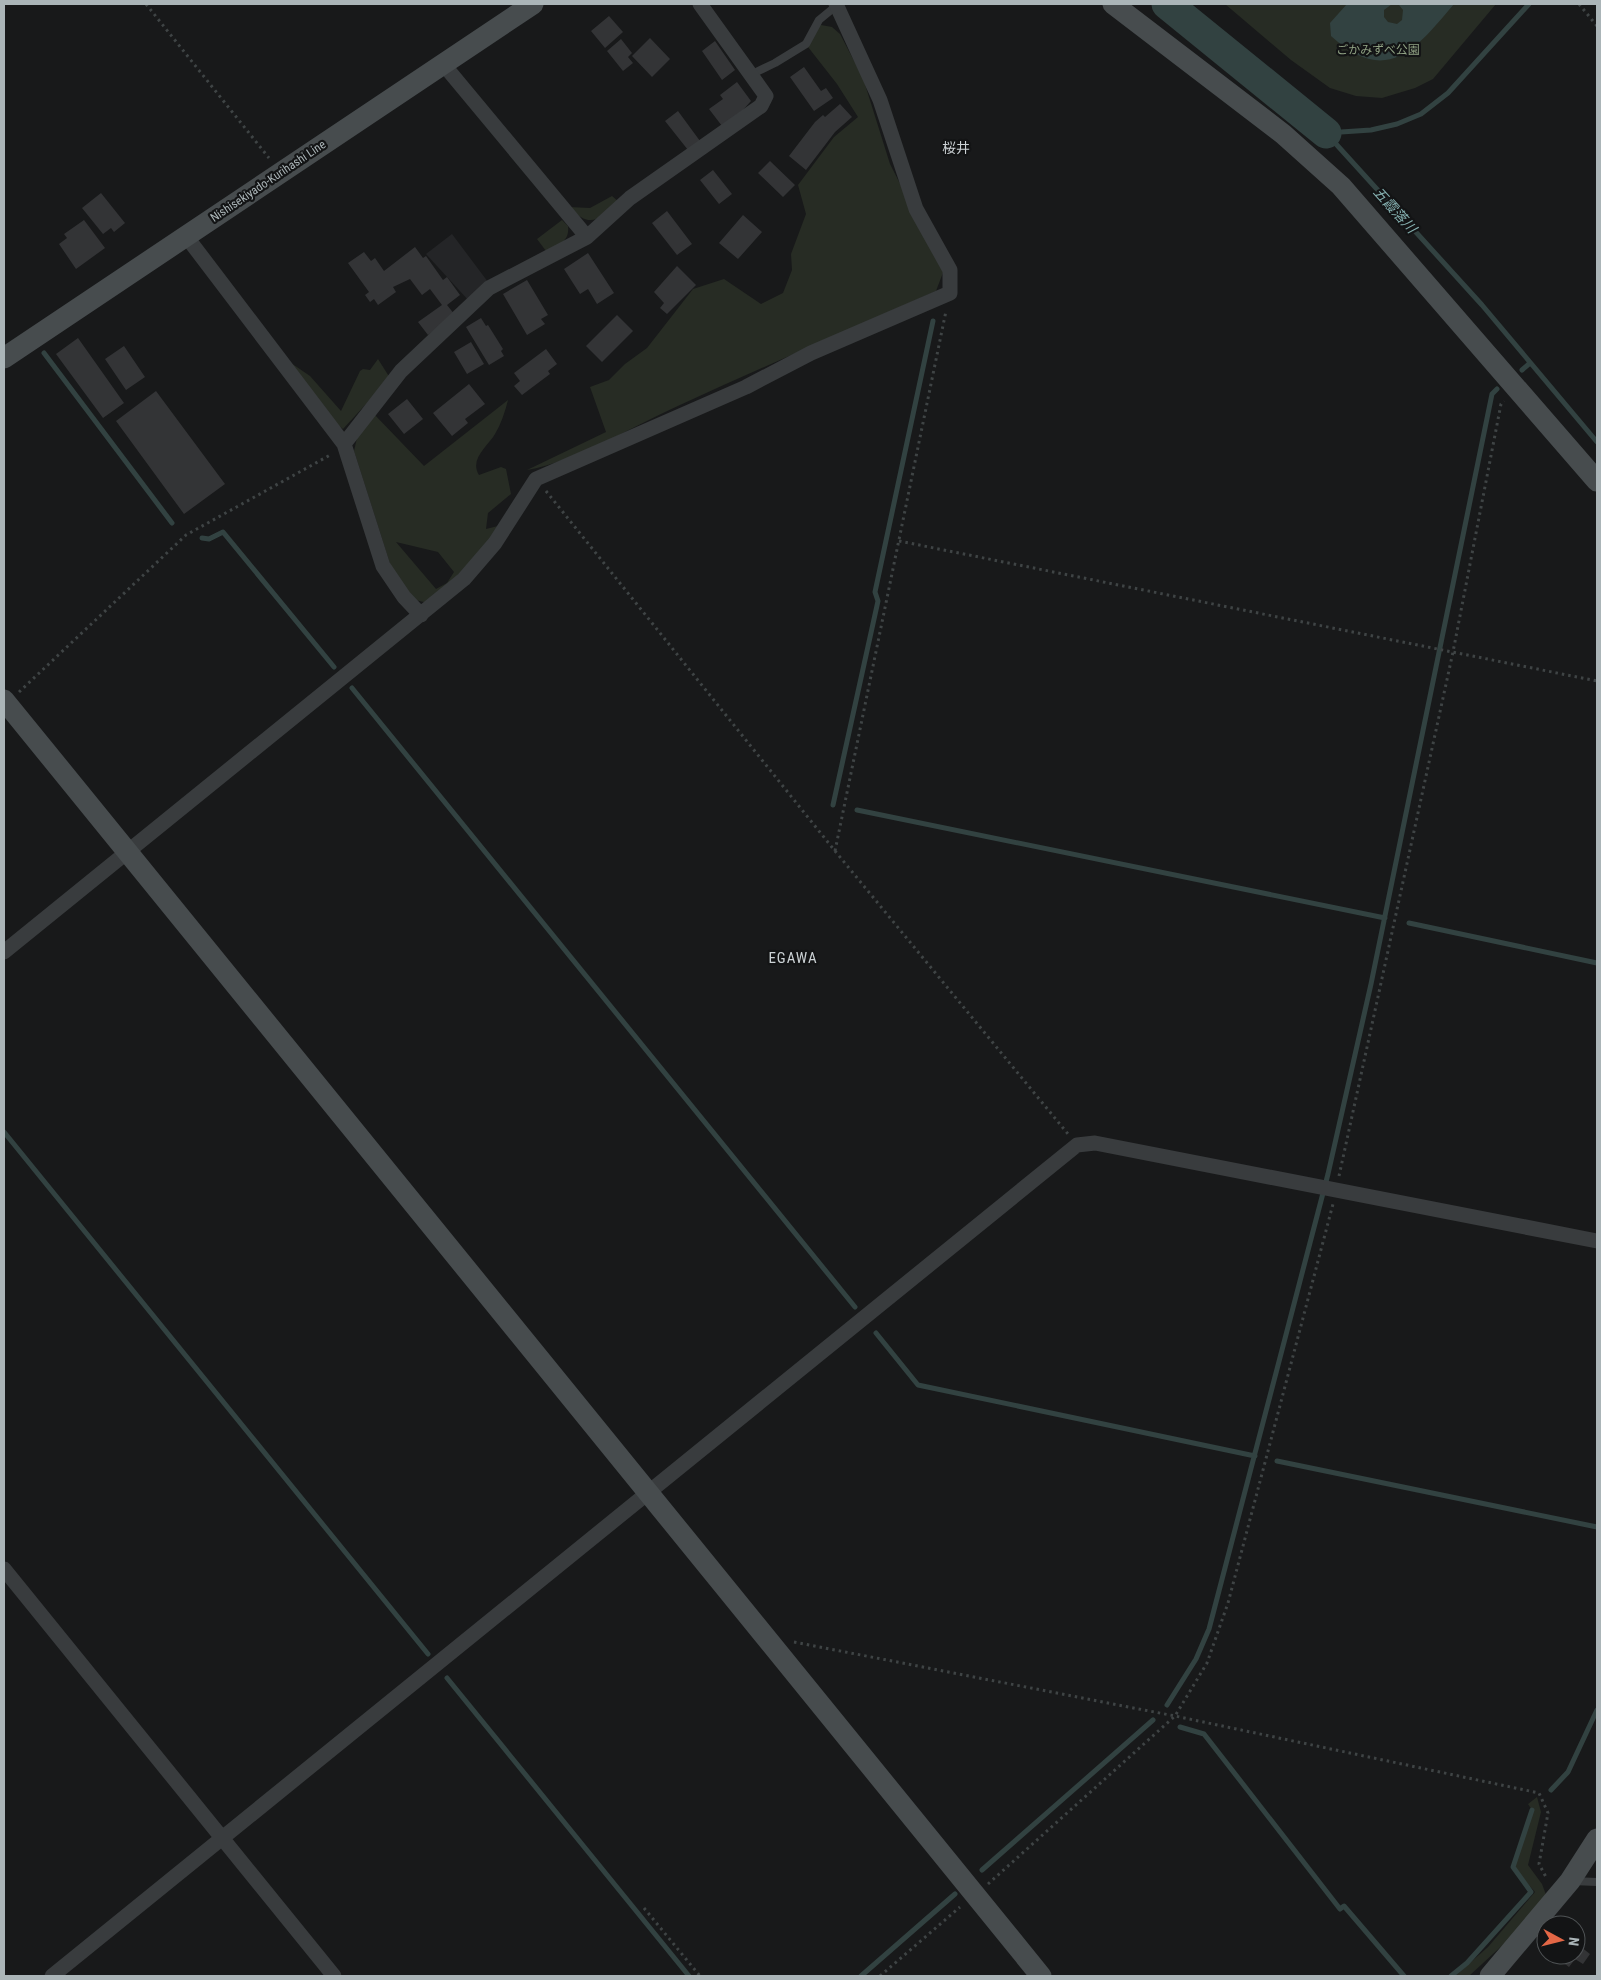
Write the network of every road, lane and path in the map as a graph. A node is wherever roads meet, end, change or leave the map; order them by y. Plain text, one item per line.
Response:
1 (146, 4) edge
2 (533, 4) edge
3 (700, 4) edge
4 (1113, 4) edge
5 (1579, 4) edge
6 (836, 5) edge
7 (1597, 26) edge
8 (444, 65) junction
9 (750, 75) junction
10 (281, 172) junction
11 (186, 236) junction
12 (587, 237) junction
13 (950, 293) junction
14 (4, 358) edge
15 (1516, 387) junction
16 (344, 444) junction
17 (536, 479) junction
18 (1597, 482) edge
19 (899, 541) junction
20 (421, 615) junction
21 (1453, 652) junction
22 (1597, 681) edge
23 (5, 702) edge
24 (127, 851) junction
25 (835, 851) junction
26 (4, 952) edge
27 (1077, 1145) junction
28 (1334, 1190) junction
29 (1597, 1241) edge
30 (648, 1492) junction
31 (4, 1569) edge
32 (772, 1646) junction
33 (1175, 1716) junction
34 (222, 1838) junction
35 (1597, 1839) edge
36 (1597, 1882) edge
37 (1564, 1889) junction
38 (975, 1894) junction
39 (644, 1908) dead end
40 (52, 1976) edge
41 (334, 1976) edge
42 (700, 1976) edge
43 (880, 1976) edge
44 (1041, 1976) edge
45 (1490, 1976) edge

1 - 10 path
2 - 8 street, Nishisekiyado-Kurihashi Line
3 - 9 street
4 - 15 street
5 - 7 path
6 - 9 lane
6 - 13 street
8 - 10 street, Nishisekiyado-Kurihashi Line
8 - 12 street
9 - 12 street
10 - 11 street, Nishisekiyado-Kurihashi Line
11 - 14 street, Nishisekiyado-Kurihashi Line
11 - 16 street
12 - 16 street
13 - 17 street
13 - 19 path
15 - 18 street
15 - 21 path
16 - 20 street
16 - 23 path
17 - 20 street
17 - 25 path
19 - 21 path
19 - 25 path
20 - 24 street
21 - 22 path
21 - 28 path
23 - 24 street
24 - 26 street
24 - 30 street
25 - 27 path
27 - 28 street
27 - 30 street
28 - 29 street
28 - 33 path
30 - 32 street
30 - 34 street
31 - 34 street
32 - 33 path
32 - 38 street
33 - 37 path
33 - 38 path
34 - 40 street
34 - 41 street
35 - 37 street
36 - 37 lane
37 - 45 street
38 - 43 path
38 - 44 street
39 - 42 path

